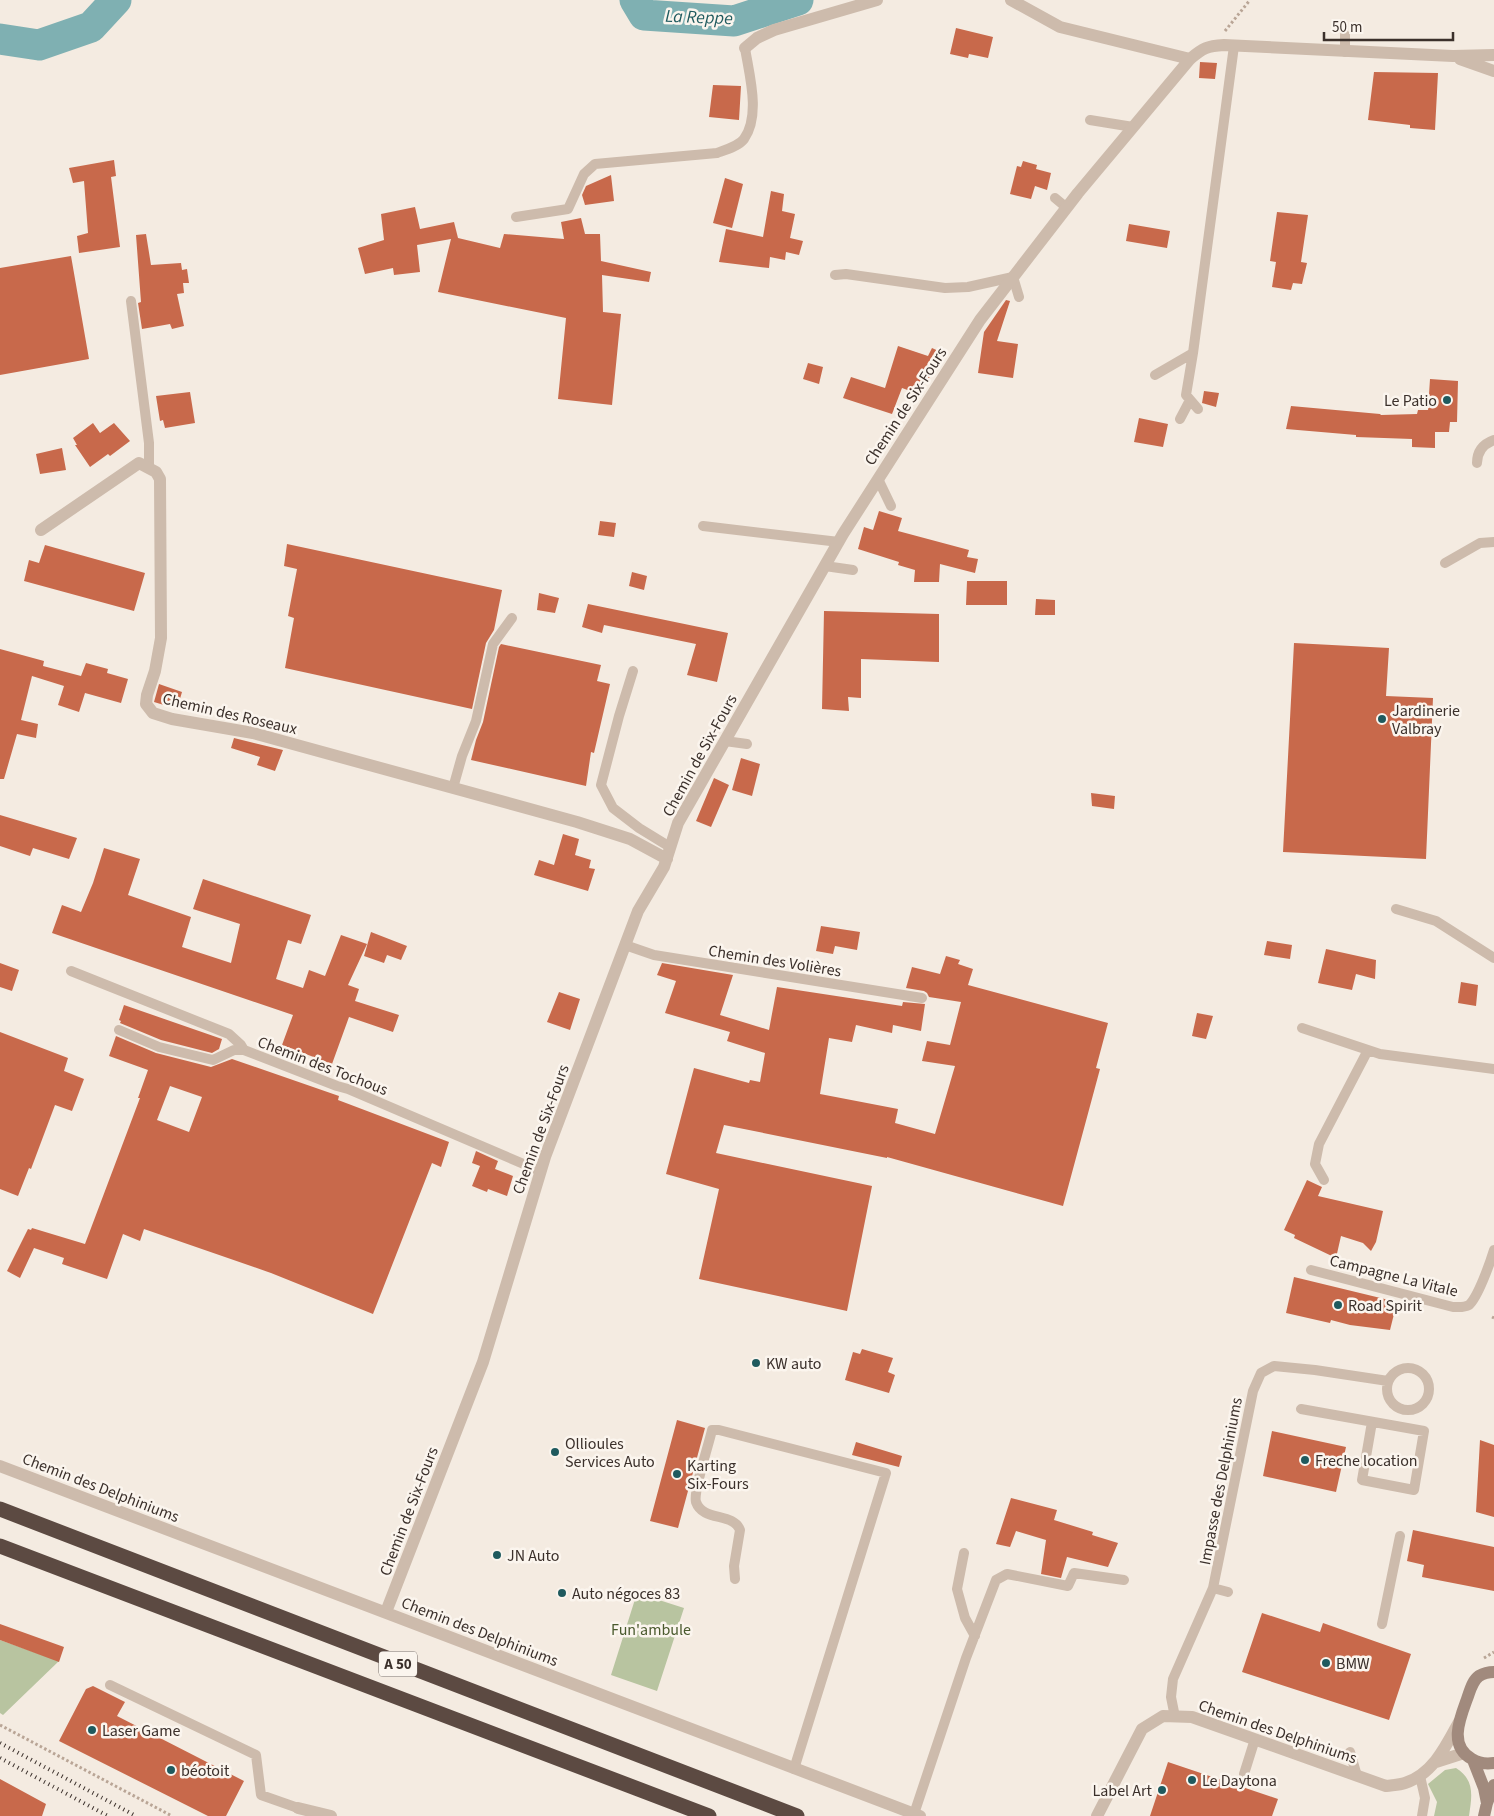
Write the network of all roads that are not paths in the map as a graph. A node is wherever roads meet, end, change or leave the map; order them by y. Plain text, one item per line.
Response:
1 (877, 0) edge
2 (1011, 0) edge
3 (1345, 35) dead end
4 (1234, 46) junction
5 (745, 48) joint
6 (1345, 52) junction
7 (1195, 55) junction
8 (1494, 55) edge
9 (1453, 56) junction
10 (1494, 71) edge
11 (1090, 120) dead end
12 (1134, 127) junction
13 (1055, 198) dead end
14 (1067, 208) junction
15 (516, 217) dead end
16 (834, 275) dead end
17 (1013, 277) junction
18 (1019, 297) dead end
19 (131, 301) dead end
20 (1193, 353) junction
21 (1155, 375) dead end
22 (1190, 400) junction
23 (1198, 409) dead end
24 (1180, 419) dead end
25 (1494, 440) edge
26 (1477, 463) dead end
27 (149, 467) junction
28 (878, 479) junction
29 (891, 506) dead end
30 (703, 526) dead end
31 (41, 530) dead end
32 (839, 542) junction
33 (1494, 542) edge
34 (1445, 563) dead end
35 (825, 566) junction
36 (853, 570) dead end
37 (512, 618) dead end
38 (633, 671) dead end
39 (725, 741) junction
40 (747, 744) dead end
41 (453, 788) junction
42 (668, 853) junction
43 (1396, 909) dead end
44 (625, 945) junction
45 (1494, 958) edge
46 (71, 971) dead end
47 (922, 998) dead end
48 (1302, 1028) dead end
49 (119, 1030) dead end
50 (244, 1050) junction
51 (1368, 1050) junction
52 (1494, 1069) edge
53 (540, 1171) junction
54 (1324, 1180) dead end
55 (1494, 1250) edge
56 (1311, 1270) dead end
57 (1388, 1381) junction
58 (1301, 1409) dead end
59 (1372, 1422) junction
60 (0, 1466) edge
61 (0, 1510) edge
62 (1400, 1536) dead end
63 (0, 1546) edge
64 (964, 1553) dead end
65 (735, 1579) dead end
66 (1124, 1580) dead end
67 (1213, 1588) junction
68 (1228, 1592) dead end
69 (386, 1612) junction
70 (1382, 1624) dead end
71 (974, 1636) junction
72 (1494, 1672) edge
73 (110, 1685) dead end
74 (1175, 1717) junction
75 (1459, 1722) junction
76 (1255, 1739) junction
77 (1350, 1752) dead end
78 (1469, 1757) junction
79 (1436, 1762) junction
80 (1494, 1763) edge
81 (794, 1769) junction
82 (1244, 1774) dead end
83 (1357, 1776) junction
84 (1420, 1776) junction
85 (1494, 1786) edge
86 (1487, 1803) junction
87 (298, 1808) joint
88 (917, 1815) edge
89 (332, 1816) edge
90 (709, 1816) edge
91 (797, 1816) edge
92 (1097, 1816) edge
93 (1422, 1816) edge
94 (1484, 1816) edge

1 - 5 street
2 - 7 street
3 - 6 lane
4 - 6 street
4 - 7 street
4 - 20 lane
5 - 15 lane
6 - 9 street
7 - 12 street, Chemin de Six-Fours
8 - 9 street
9 - 10 street
11 - 12 lane
12 - 14 street, Chemin de Six-Fours
13 - 14 lane
14 - 17 street, Chemin de Six-Fours
16 - 17 lane
17 - 18 lane
17 - 28 street, Chemin de Six-Fours
19 - 27 lane
20 - 21 lane
20 - 22 lane
22 - 23 lane
22 - 24 lane
25 - 26 lane
27 - 31 street
27 - 41 street, Chemin des Roseaux
28 - 29 lane
28 - 32 street, Chemin de Six-Fours
30 - 32 lane
32 - 35 street, Chemin de Six-Fours
33 - 34 lane
35 - 36 lane
35 - 39 street, Chemin de Six-Fours
37 - 41 lane
38 - 42 lane
39 - 40 lane
39 - 42 street, Chemin de Six-Fours
41 - 42 street, Chemin des Roseaux
42 - 44 street, Chemin de Six-Fours
43 - 45 lane
44 - 47 lane, Chemin des Volières
44 - 53 street, Chemin de Six-Fours
46 - 50 lane, Chemin des Tochous
48 - 51 lane
49 - 50 lane
50 - 53 lane, Chemin des Tochous
51 - 52 lane
51 - 54 lane
53 - 69 street, Chemin de Six-Fours
55 - 56 lane, Campagne La Vitale
57 - 57 lane
57 - 67 lane, Impasse des Delphiniums
58 - 59 lane
59 - 59 lane
60 - 69 street, Chemin des Delphiniums
61 - 91 highway, A 50
62 - 70 lane
63 - 90 highway, A 50
64 - 71 lane
65 - 81 lane
66 - 71 lane
67 - 68 lane
67 - 74 lane, Impasse des Delphiniums
69 - 81 street, Chemin des Delphiniums
71 - 88 lane
72 - 75 street
73 - 87 lane
74 - 76 street, Chemin des Delphiniums
74 - 92 street, Chemin des Delphiniums
75 - 78 street
75 - 79 street, Chemin des Delphiniums
76 - 82 lane
76 - 83 street, Chemin des Delphiniums
77 - 83 lane
78 - 79 street, Chemin des Delphiniums
78 - 80 street
78 - 86 street
79 - 84 street, Chemin des Delphiniums
81 - 88 street, Chemin des Delphiniums
83 - 84 street, Chemin des Delphiniums
84 - 93 lane
85 - 86 street
86 - 94 street
87 - 89 street

